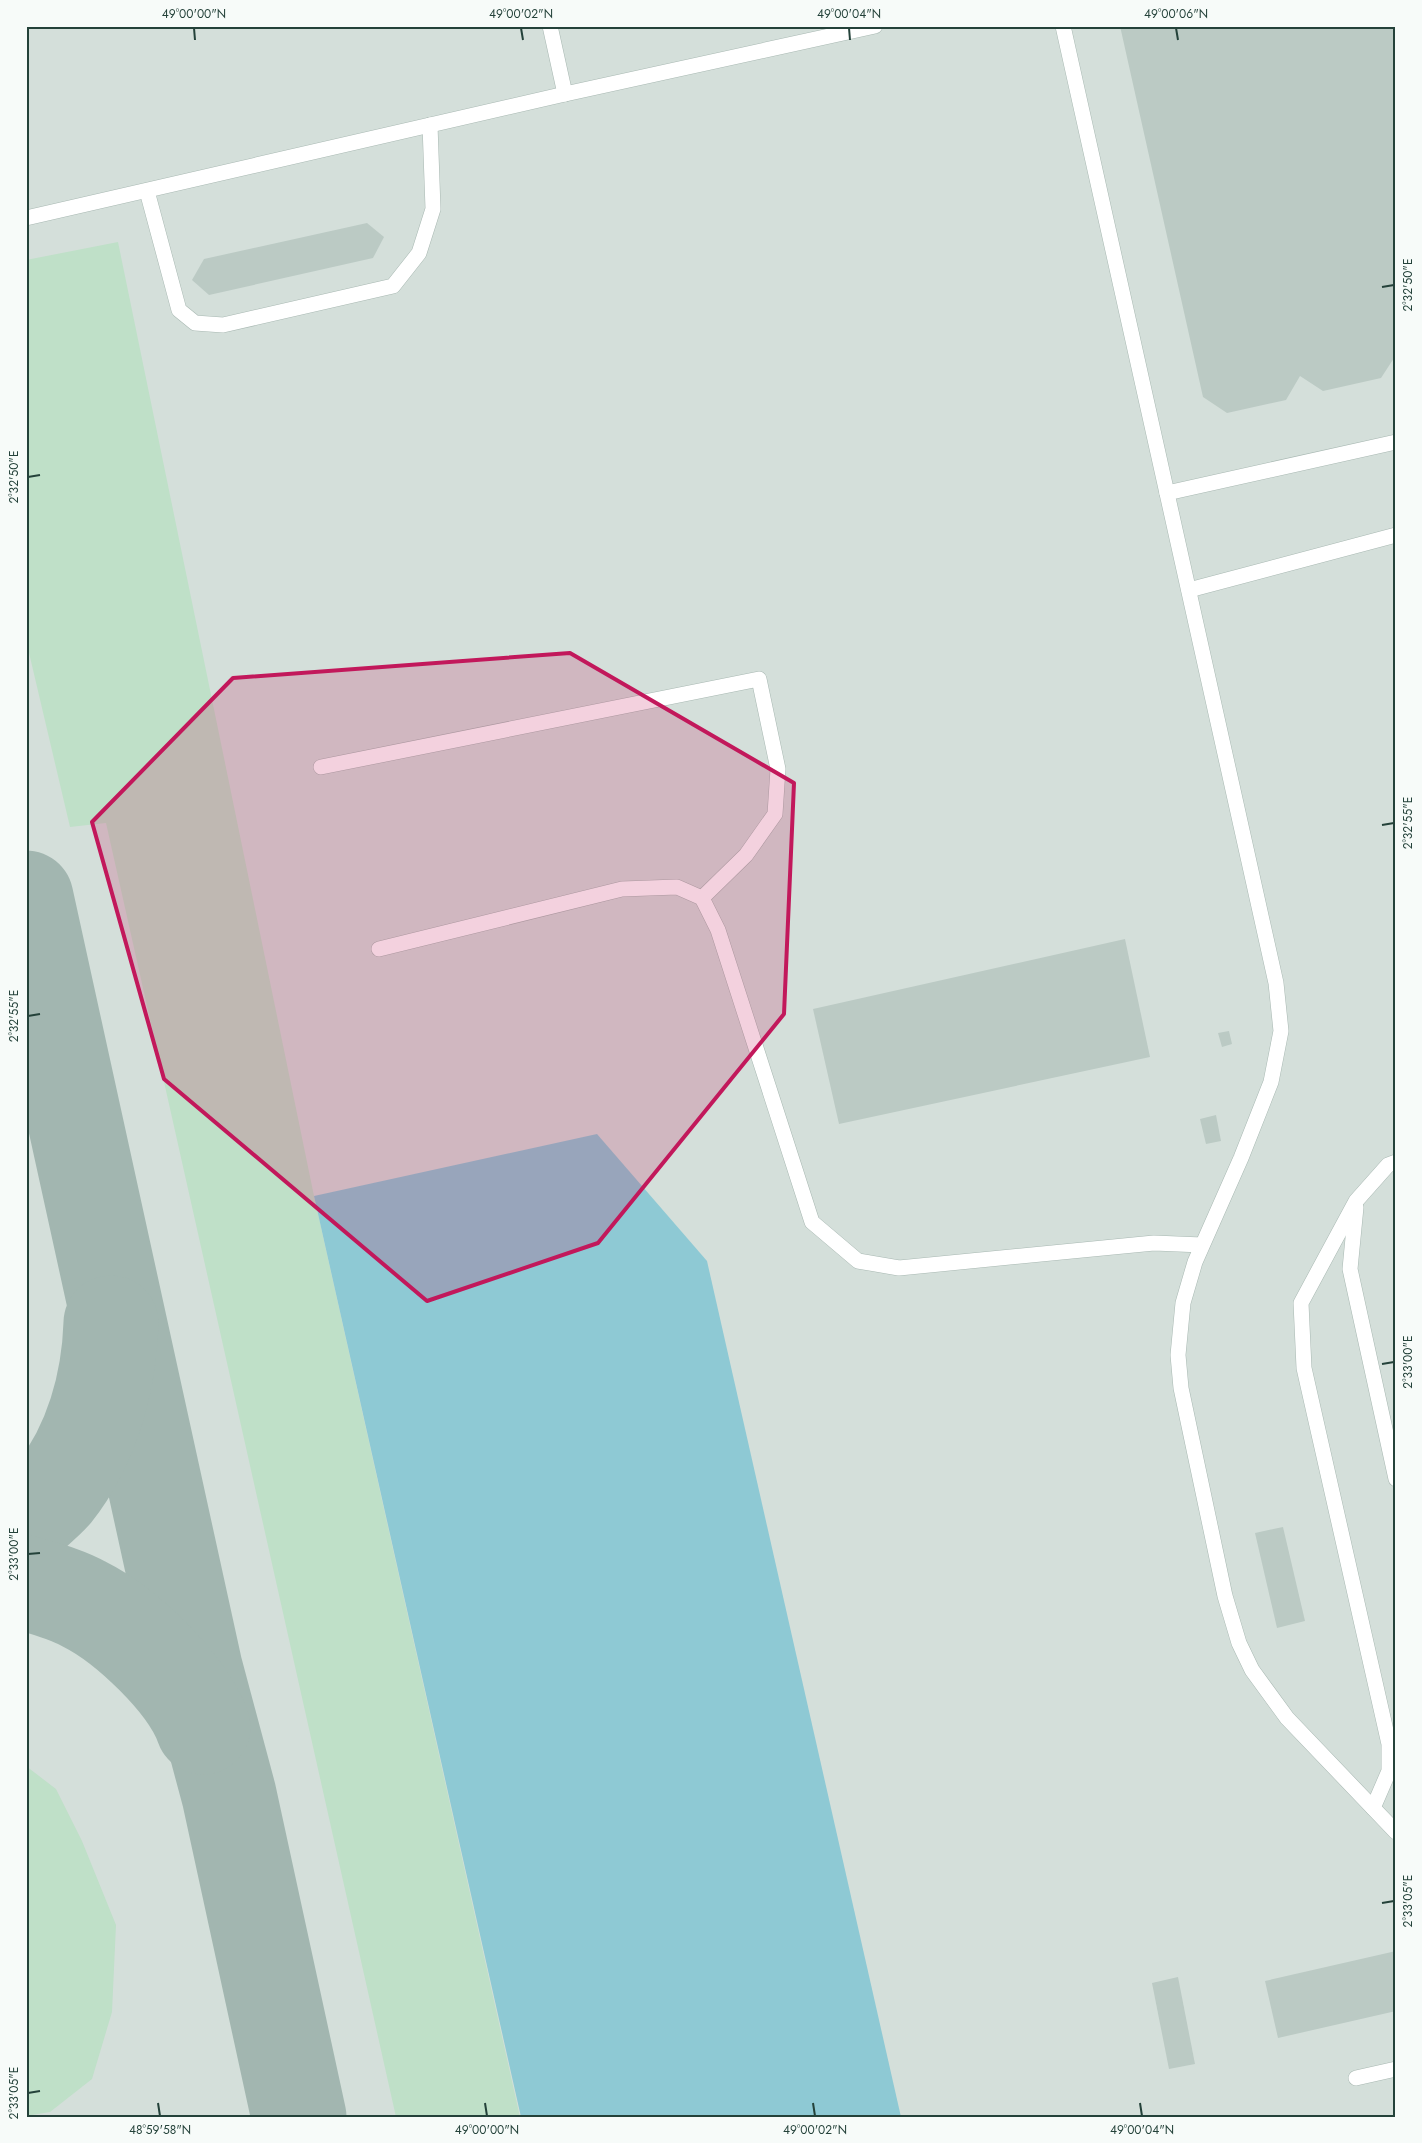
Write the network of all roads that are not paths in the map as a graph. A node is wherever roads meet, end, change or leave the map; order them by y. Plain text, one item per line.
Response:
1 (550, 26) edge
2 (875, 26) edge
3 (1063, 26) edge
4 (565, 94) junction
5 (430, 125) junction
6 (147, 190) junction
7 (26, 218) edge
8 (1396, 442) edge
9 (1167, 493) junction
10 (1396, 535) edge
11 (1189, 590) junction
12 (321, 767) dead end
13 (702, 898) junction
14 (379, 950) dead end
15 (1396, 1162) edge
16 (1356, 1201) junction
17 (1202, 1245) junction
18 (1396, 1479) edge
19 (1373, 1808) junction
20 (1396, 1832) edge
21 (1396, 2068) edge
22 (1356, 2078) dead end

1 - 4 lane
2 - 4 lane
3 - 9 lane
4 - 5 lane
5 - 6 lane
5 - 6 lane
6 - 7 lane
8 - 9 lane
9 - 11 lane
10 - 11 lane
11 - 17 lane
12 - 13 lane
13 - 14 lane
13 - 17 lane
15 - 16 lane
16 - 18 lane
16 - 19 lane
17 - 19 lane
19 - 20 lane
21 - 22 lane

